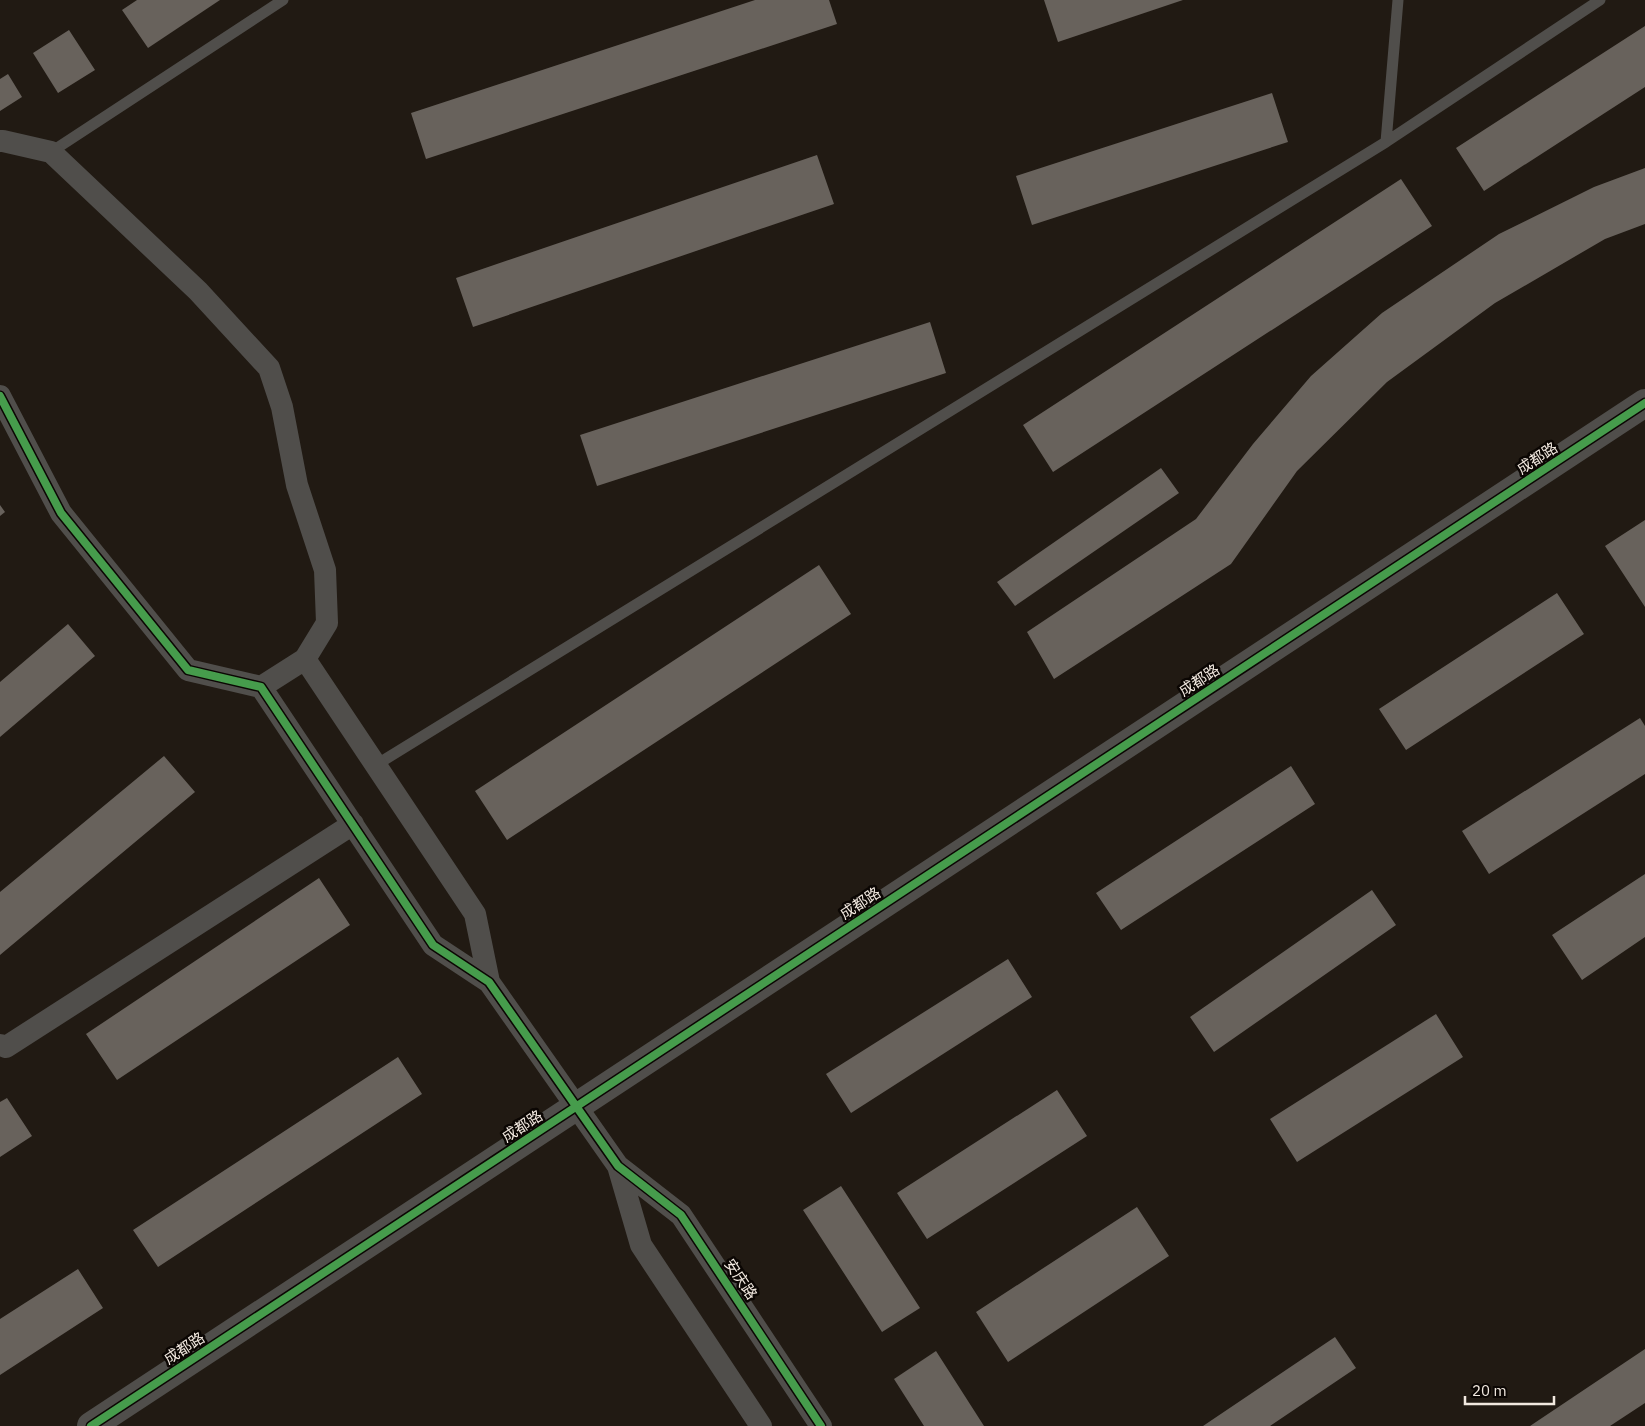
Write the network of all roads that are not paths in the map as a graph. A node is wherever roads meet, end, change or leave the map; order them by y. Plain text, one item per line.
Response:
1 (284, 0) edge
2 (1398, 0) edge
3 (1600, 0) edge
4 (0, 141) edge
5 (1386, 142) junction
6 (51, 152) junction
7 (0, 396) edge
8 (1645, 403) edge
9 (305, 659) junction
10 (261, 687) junction
11 (376, 765) junction
12 (353, 824) junction
13 (489, 982) junction
14 (0, 1045) edge
15 (576, 1106) junction
16 (618, 1166) junction
17 (91, 1426) edge
18 (761, 1426) edge
19 (821, 1426) edge

1 - 6 lane
2 - 5 lane
3 - 5 lane
4 - 6 street
5 - 11 lane
6 - 9 street
7 - 10 street
8 - 15 street, 成都路
9 - 10 street
9 - 11 street
10 - 12 street
11 - 13 street
12 - 13 street
12 - 14 street
13 - 15 street
15 - 16 street
15 - 17 street, 成都路
16 - 18 street
16 - 19 street, 安庆路

